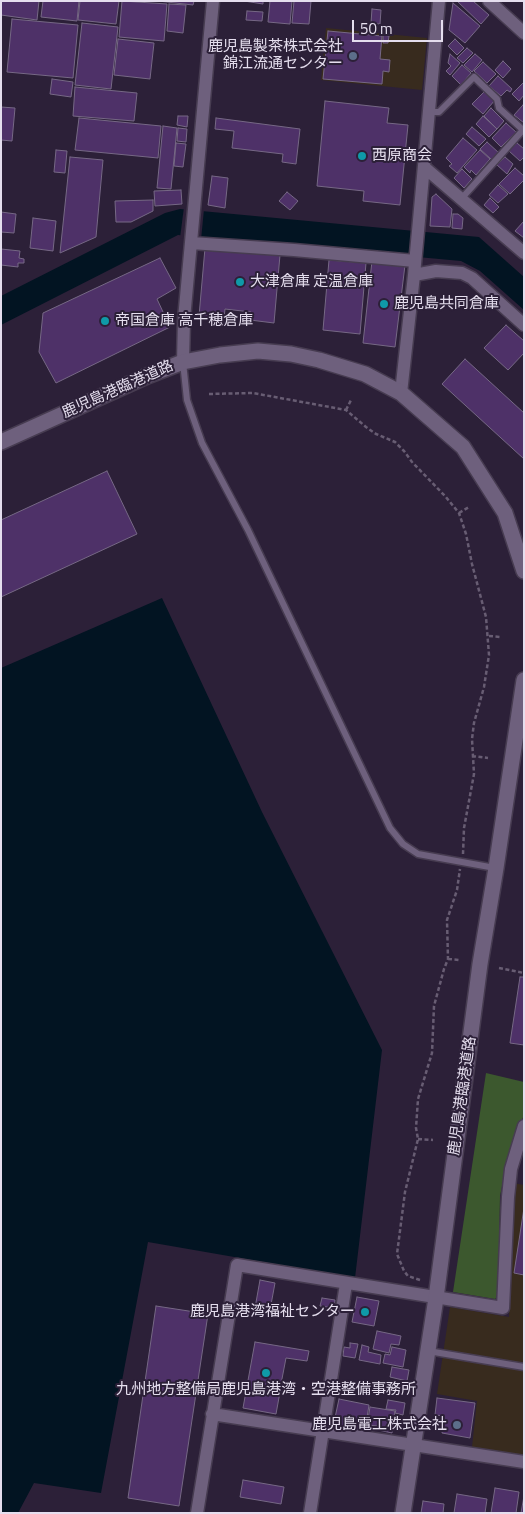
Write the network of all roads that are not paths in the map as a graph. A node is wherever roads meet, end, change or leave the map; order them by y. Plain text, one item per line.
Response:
1 (212, 1) edge
2 (440, 1) edge
3 (488, 1) edge
4 (524, 33) edge
5 (429, 112) junction
6 (424, 167) junction
7 (462, 198) junction
8 (191, 243) junction
9 (524, 253) edge
10 (415, 261) junction
11 (414, 275) junction
12 (524, 325) edge
13 (183, 362) junction
14 (401, 393) junction
15 (1, 442) edge
16 (524, 571) edge
17 (524, 680) edge
18 (496, 868) junction
19 (524, 1126) edge
20 (346, 1284) junction
21 (436, 1298) junction
22 (428, 1351) junction
23 (524, 1367) edge
24 (212, 1414) junction
25 (323, 1431) junction
26 (413, 1445) junction
27 (524, 1462) edge
28 (197, 1513) edge
29 (310, 1513) edge
30 (403, 1513) edge

1 - 8 street
2 - 5 street
3 - 4 street
5 - 6 street
5 - 7 lane
6 - 7 street
6 - 10 street
7 - 9 street
8 - 10 street
8 - 13 street
10 - 11 street
11 - 12 street
11 - 14 street
13 - 14 street, 鹿児島港臨港道路
13 - 15 street, 鹿児島港臨港道路
13 - 18 lane
14 - 16 street, 鹿児島港臨港道路
17 - 18 street, 鹿児島港臨港道路
18 - 21 street, 鹿児島港臨港道路
19 - 21 street
20 - 21 street
20 - 24 street
20 - 25 street
21 - 22 street, 鹿児島港臨港道路
22 - 23 lane
22 - 26 street, 鹿児島港臨港道路
24 - 25 street
24 - 28 street
25 - 26 street
25 - 29 street
26 - 27 street
26 - 30 street, 鹿児島港臨港道路

